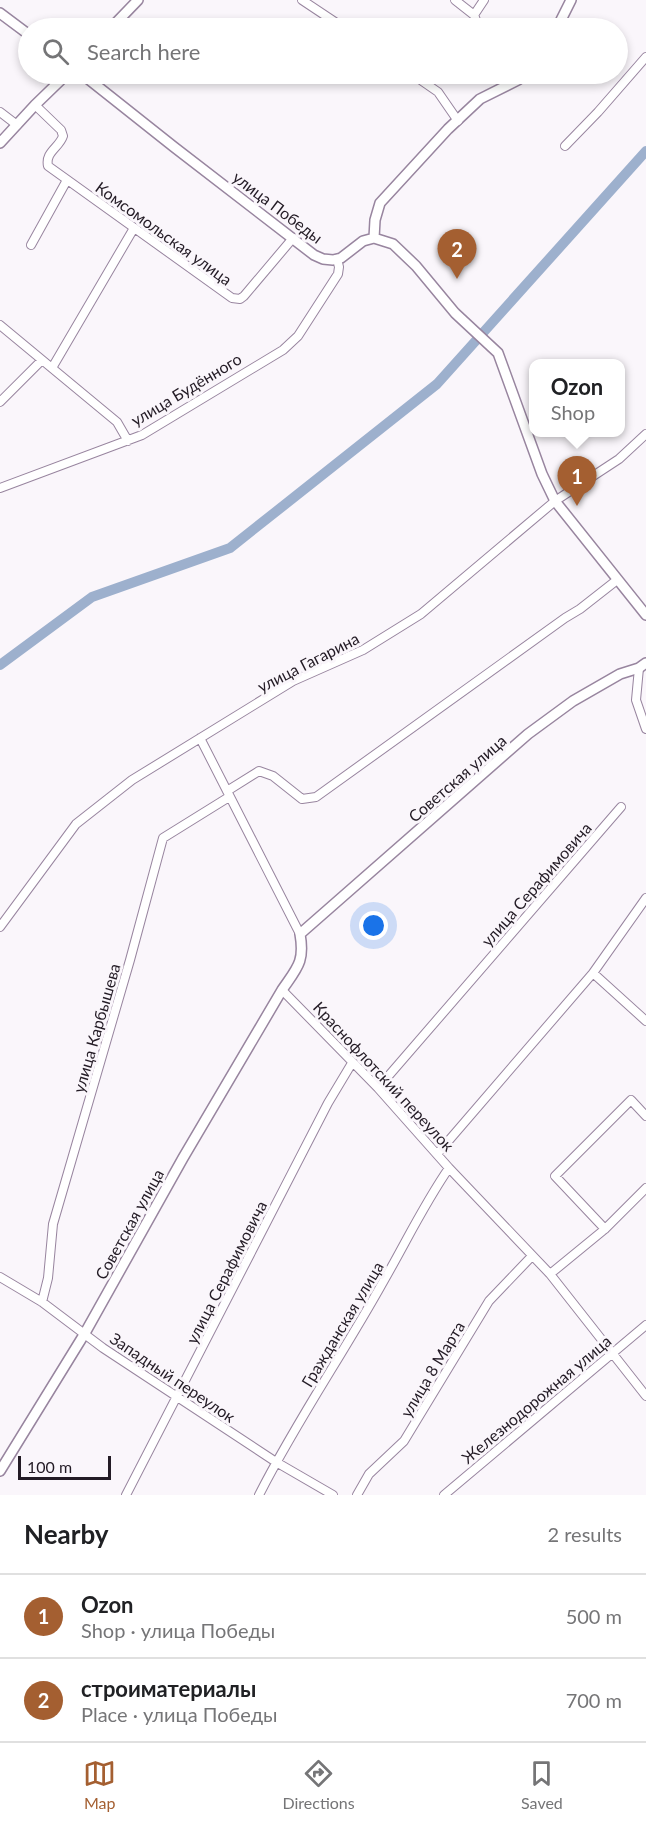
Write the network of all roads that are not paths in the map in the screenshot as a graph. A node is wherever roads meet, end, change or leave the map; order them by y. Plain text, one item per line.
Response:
1 (138, 0) edge
2 (302, 0) edge
3 (455, 0) edge
4 (484, 0) edge
5 (571, 0) edge
6 (0, 13) edge
7 (474, 15) junction
8 (121, 18) edge
9 (329, 18) edge
10 (475, 18) edge
11 (562, 18) edge
12 (18, 26) edge
13 (646, 57) edge
14 (628, 78) edge
15 (57, 84) edge
16 (95, 84) edge
17 (426, 84) edge
18 (505, 84) edge
19 (622, 84) edge
20 (35, 105) junction
21 (0, 112) edge
22 (458, 121) junction
23 (17, 125) junction
24 (0, 143) edge
25 (565, 146) dead end
26 (67, 180) junction
27 (134, 228) junction
28 (293, 238) junction
29 (374, 238) junction
30 (31, 245) dead end
31 (337, 259) junction
32 (0, 325) edge
33 (42, 360) junction
34 (52, 368) junction
35 (0, 402) edge
36 (646, 434) edge
37 (128, 441) junction
38 (0, 488) edge
39 (555, 501) junction
40 (617, 580) junction
41 (646, 615) edge
42 (642, 666) edge
43 (646, 729) edge
44 (200, 738) junction
45 (228, 794) junction
46 (621, 807) dead end
47 (646, 898) edge
48 (0, 927) edge
49 (300, 934) junction
50 (593, 973) junction
51 (282, 990) junction
52 (646, 1021) edge
53 (352, 1063) junction
54 (378, 1088) junction
55 (646, 1116) edge
56 (438, 1153) junction
57 (449, 1168) junction
58 (646, 1188) edge
59 (605, 1229) junction
60 (532, 1256) junction
61 (550, 1274) junction
62 (0, 1277) edge
63 (42, 1302) junction
64 (646, 1325) edge
65 (85, 1333) junction
66 (612, 1352) junction
67 (178, 1396) junction
68 (646, 1396) edge
69 (276, 1462) junction
70 (0, 1471) edge
71 (126, 1495) edge
72 (259, 1495) edge
73 (333, 1495) edge
74 (357, 1495) edge
75 (444, 1495) edge

1 - 8 street
2 - 9 street
3 - 7 street
4 - 7 street
5 - 11 street
6 - 12 street
7 - 10 street
13 - 14 street
15 - 20 street
16 - 28 street, улица Победы
17 - 22 street
18 - 22 street
19 - 25 street
20 - 23 street
20 - 26 street, Комсомольская улица
21 - 23 street
22 - 29 street
23 - 24 street
26 - 27 street, Комсомольская улица
26 - 30 street
27 - 28 street, Комсомольская улица
27 - 34 street
28 - 31 street, улица Победы
29 - 31 street, улица Победы
29 - 39 street
31 - 37 street, улица Будённого
32 - 33 street
33 - 34 street
33 - 35 street
34 - 37 street
36 - 39 street, улица Гагарина
37 - 38 street, улица Будённого
39 - 40 street
39 - 44 street, улица Гагарина
40 - 41 street
40 - 45 street, улица Карбышева
42 - 43 street
42 - 49 street, Советская улица
44 - 45 street
44 - 48 street, улица Гагарина
45 - 49 street
45 - 63 street, улица Карбышева
46 - 54 street, улица Серафимовича
47 - 50 street
49 - 51 street
50 - 52 street
50 - 56 street
51 - 53 street, Краснофлотский переулок
51 - 65 street, Советская улица
53 - 54 street, Краснофлотский переулок
53 - 67 street, улица Серафимовича
54 - 56 street, Краснофлотский переулок
55 - 59 street
56 - 57 street, Краснофлотский переулок
57 - 60 street, Краснофлотский переулок
57 - 69 street, Гражданская улица
58 - 59 street
59 - 61 street
60 - 61 street, Краснофлотский переулок
60 - 74 street, улица 8 Марта
61 - 66 street, Краснофлотский переулок
62 - 63 street, Западный переулок
63 - 65 street, Западный переулок
64 - 66 street, Железнодорожная улица
65 - 67 street, Западный переулок
65 - 70 street, Советская улица
66 - 68 street, Краснофлотский переулок
66 - 75 street, Железнодорожная улица
67 - 69 street, Западный переулок
67 - 71 street, улица Серафимовича
69 - 72 street, Гражданская улица
69 - 73 street, Западный переулок

